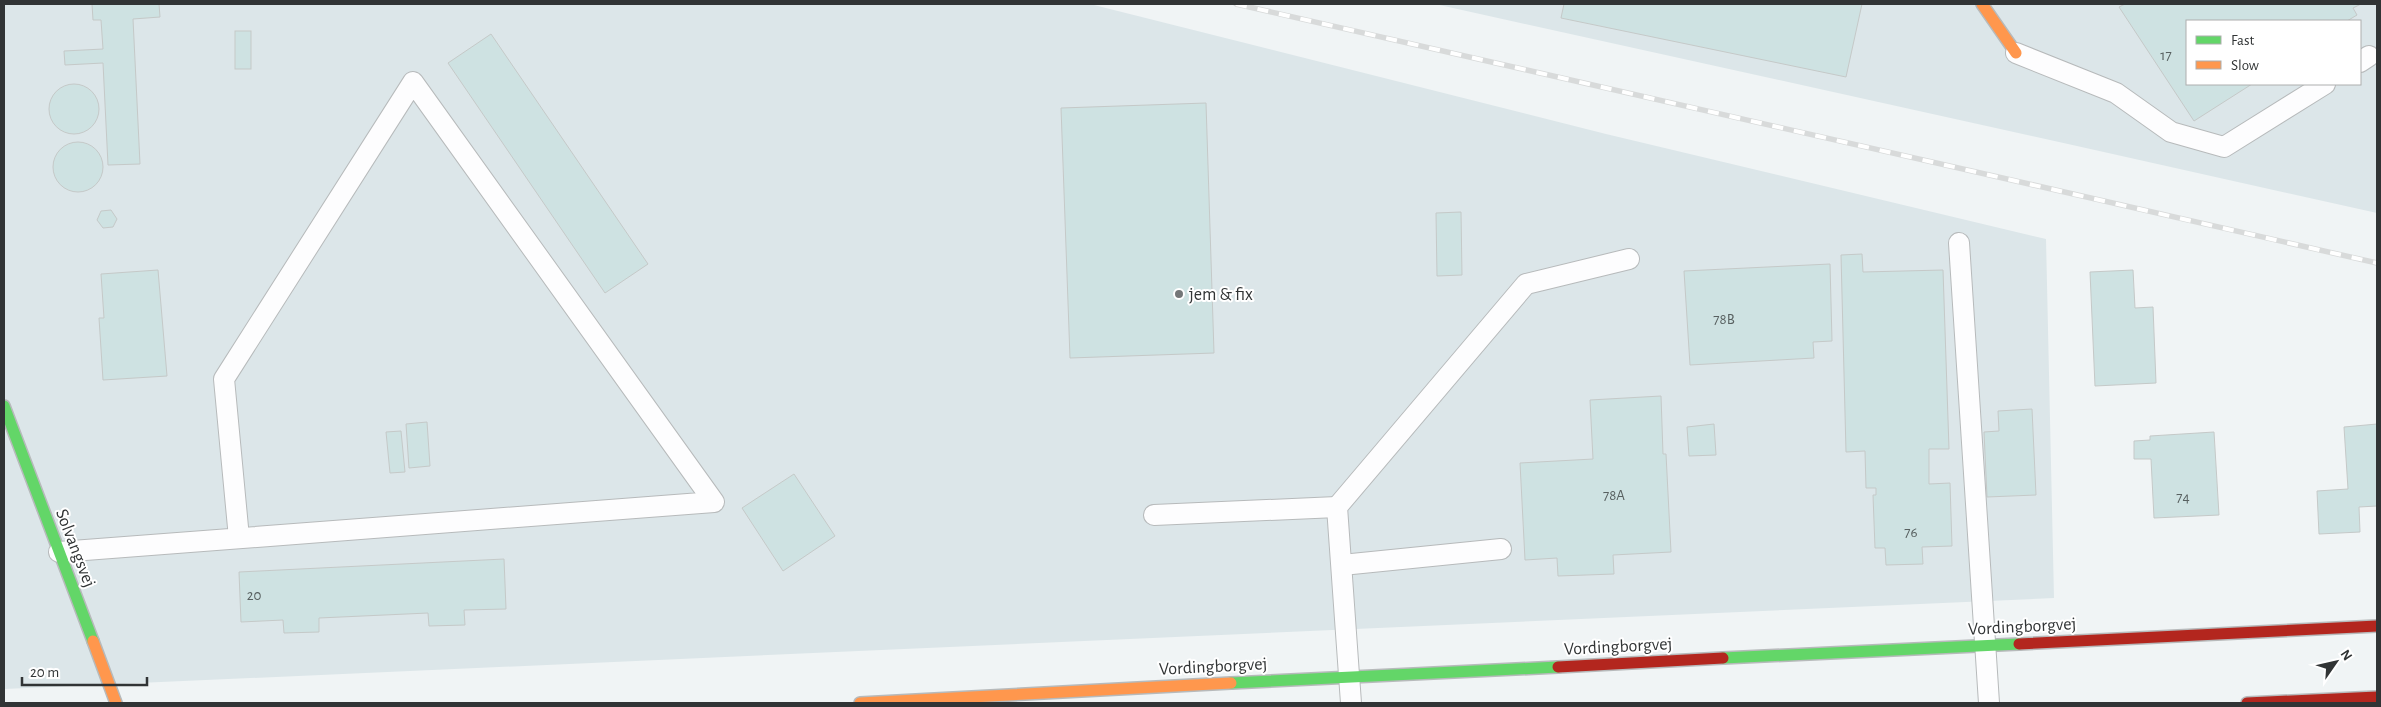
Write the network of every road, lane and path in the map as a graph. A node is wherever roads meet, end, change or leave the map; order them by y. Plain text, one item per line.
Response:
1 (1982, 4) edge
2 (2016, 53) joint
3 (2323, 85) edge
4 (1959, 243) dead end
5 (1630, 260) dead end
6 (4, 406) edge
7 (1337, 507) junction
8 (1154, 515) dead end
9 (239, 538) junction
10 (1501, 549) dead end
11 (59, 552) junction
12 (1342, 565) junction
13 (2377, 626) edge
14 (1985, 646) junction
15 (1349, 677) junction
16 (2377, 697) edge
17 (116, 703) edge
18 (860, 703) edge
19 (1351, 703) edge
20 (1989, 703) edge
21 (2247, 703) edge

1 - 2 main road
2 - 3 lane
4 - 14 lane
5 - 7 lane
6 - 11 main road, Solvangsvej
7 - 8 lane
7 - 12 lane
9 - 9 lane
9 - 11 lane
10 - 12 lane
11 - 17 main road, Solvangsvej
12 - 15 lane
13 - 14 main road, Vordingborgvej
14 - 15 main road, Vordingborgvej
14 - 20 lane
15 - 18 main road, Vordingborgvej
15 - 19 lane
16 - 21 main road

